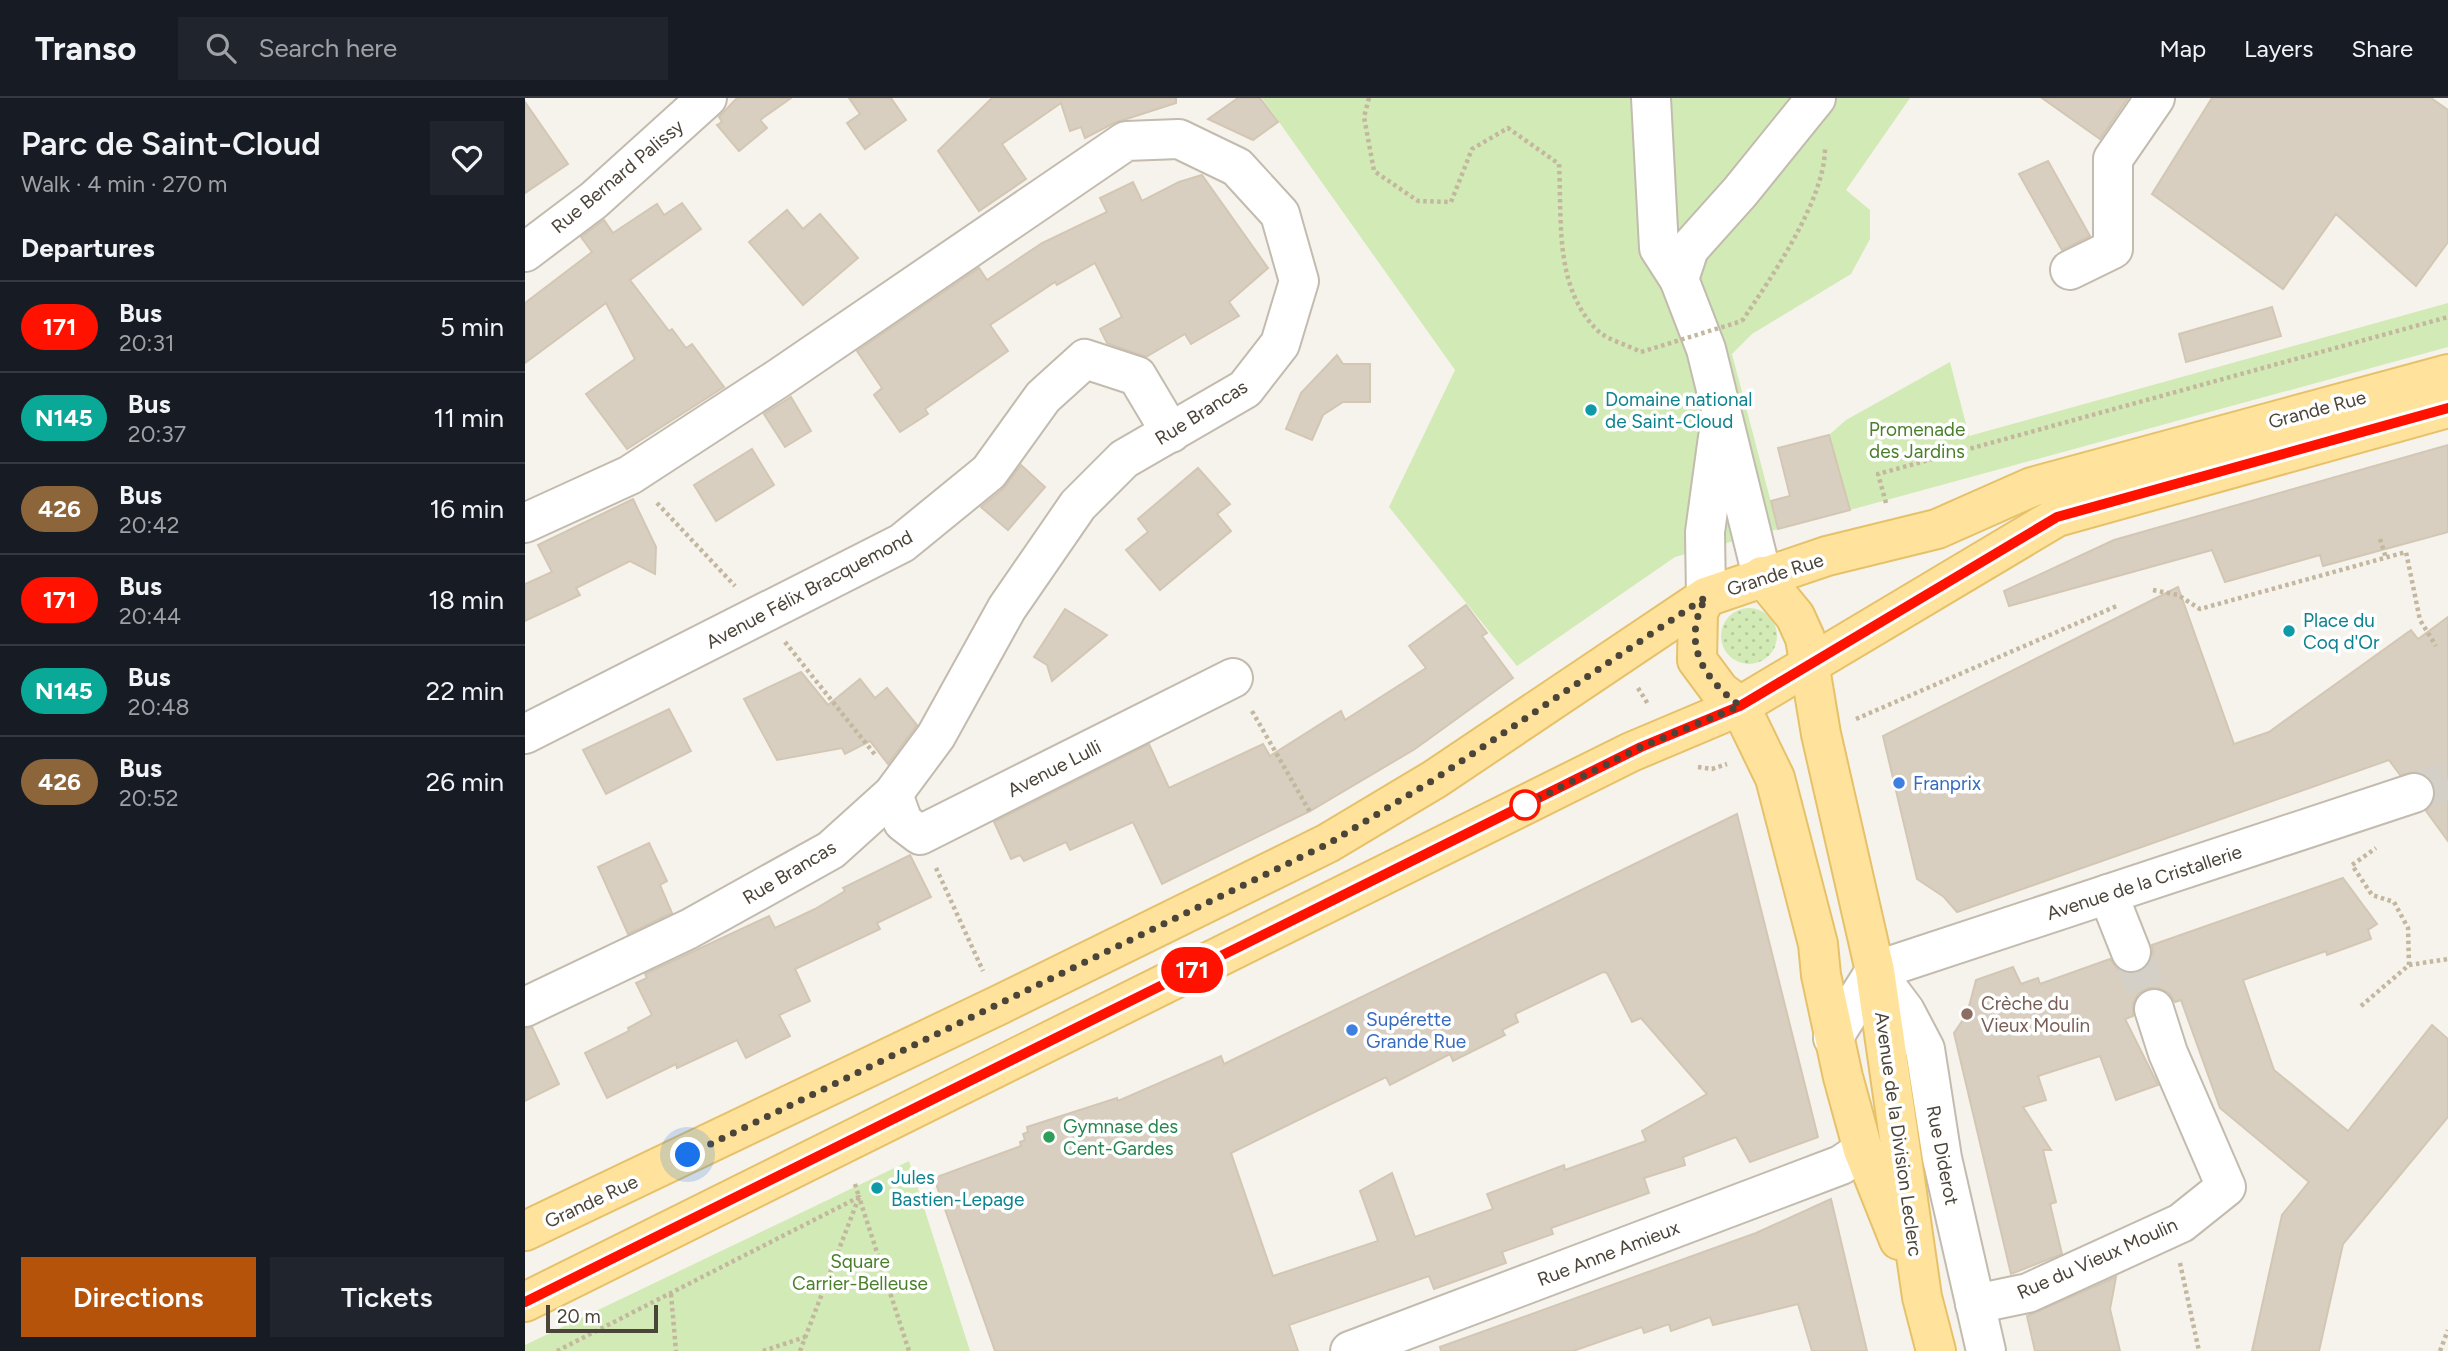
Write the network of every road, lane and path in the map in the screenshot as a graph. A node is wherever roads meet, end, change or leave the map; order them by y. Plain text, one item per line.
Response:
1 (707, 98) edge
2 (1369, 98) edge
3 (1651, 98) edge
4 (1816, 98) edge
5 (2155, 98) edge
6 (1825, 140) dead end
7 (1654, 191) junction
8 (1684, 251) junction
9 (525, 252) edge
10 (2070, 270) dead end
11 (2448, 317) edge
12 (2448, 374) edge
13 (2448, 408) edge
14 (1721, 417) junction
15 (1171, 433) junction
16 (1874, 509) dead end
17 (525, 523) edge
18 (2380, 538) dead end
19 (2386, 558) junction
20 (1762, 576) junction
21 (2153, 590) dead end
22 (1706, 597) junction
23 (2119, 605) dead end
24 (2436, 646) dead end
25 (1809, 665) junction
26 (1233, 678) joint
27 (1740, 706) junction
28 (525, 734) edge
29 (1821, 734) junction
30 (893, 794) junction
31 (2400, 798) joint
32 (920, 835) junction
33 (1328, 844) junction
34 (2108, 894) junction
35 (1818, 944) junction
36 (2131, 952) tunnel mouth
37 (2448, 959) edge
38 (2409, 965) junction
39 (1875, 971) junction
40 (999, 1005) junction
41 (2361, 1006) dead end
42 (525, 1007) edge
43 (2154, 1009) tunnel mouth
44 (1833, 1038) junction
45 (843, 1143) junction
46 (1863, 1150) junction
47 (859, 1197) junction
48 (2181, 1223) junction
49 (525, 1231) edge
50 (671, 1294) junction
51 (1922, 1297) junction
52 (525, 1302) edge
53 (1975, 1304) junction
54 (2448, 1330) edge
55 (805, 1336) junction
56 (557, 1351) edge
57 (676, 1351) edge
58 (762, 1351) edge
59 (800, 1351) edge
60 (909, 1351) edge
61 (1350, 1351) edge
62 (1936, 1351) edge
63 (1986, 1351) edge
64 (2199, 1351) edge
65 (2440, 1351) edge

1 - 9 street, Rue Bernard Palissy
2 - 6 path, bridge
3 - 7 street
4 - 8 street
5 - 10 street
7 - 8 street
7 - 8 street
8 - 14 street
11 - 16 path
12 - 20 main road, Grande Rue
13 - 25 main road, Grande Rue
14 - 20 street
14 - 22 street
15 - 17 street, Rue Brancas
15 - 28 street, Avenue Félix Bracquemond
15 - 30 street, Rue Brancas
18 - 19 path
19 - 21 path
19 - 24 path
20 - 22 main road, Grande Rue
20 - 25 main road
22 - 27 main road
22 - 33 main road, Grande Rue
23 - 29 path
25 - 27 main road, Grande Rue
25 - 29 main road, Avenue de la Division Leclerc
26 - 32 street, Avenue Lulli
26 - 33 path
27 - 35 main road, Avenue de la Division Leclerc
27 - 45 main road, Grande Rue
29 - 39 main road, Avenue de la Division Leclerc
30 - 32 street
30 - 42 street, Rue Brancas
31 - 34 street, Avenue de la Cristallerie
31 - 38 path
32 - 40 path
33 - 40 main road, Grande Rue
34 - 36 street
34 - 39 street, Avenue de la Cristallerie
35 - 39 main road
35 - 44 main road, Avenue de la Division Leclerc
37 - 38 path
38 - 41 path
39 - 44 street
39 - 51 main road, Avenue de la Division Leclerc
39 - 53 street, Rue Diderot
40 - 49 main road, Grande Rue
43 - 48 street, Rue du Vieux Moulin
44 - 46 main road, Avenue de la Division Leclerc
45 - 47 path
45 - 52 main road, Grande Rue
46 - 51 main road, Avenue de la Division Leclerc
46 - 61 street, Rue Anne Amieux
47 - 50 path
47 - 55 path
47 - 60 path
48 - 53 street, Rue du Vieux Moulin
48 - 64 path
50 - 56 path
50 - 57 path
51 - 62 main road, Avenue de la Division Leclerc
53 - 63 street, Rue Diderot
54 - 65 path
55 - 58 path
55 - 59 path

